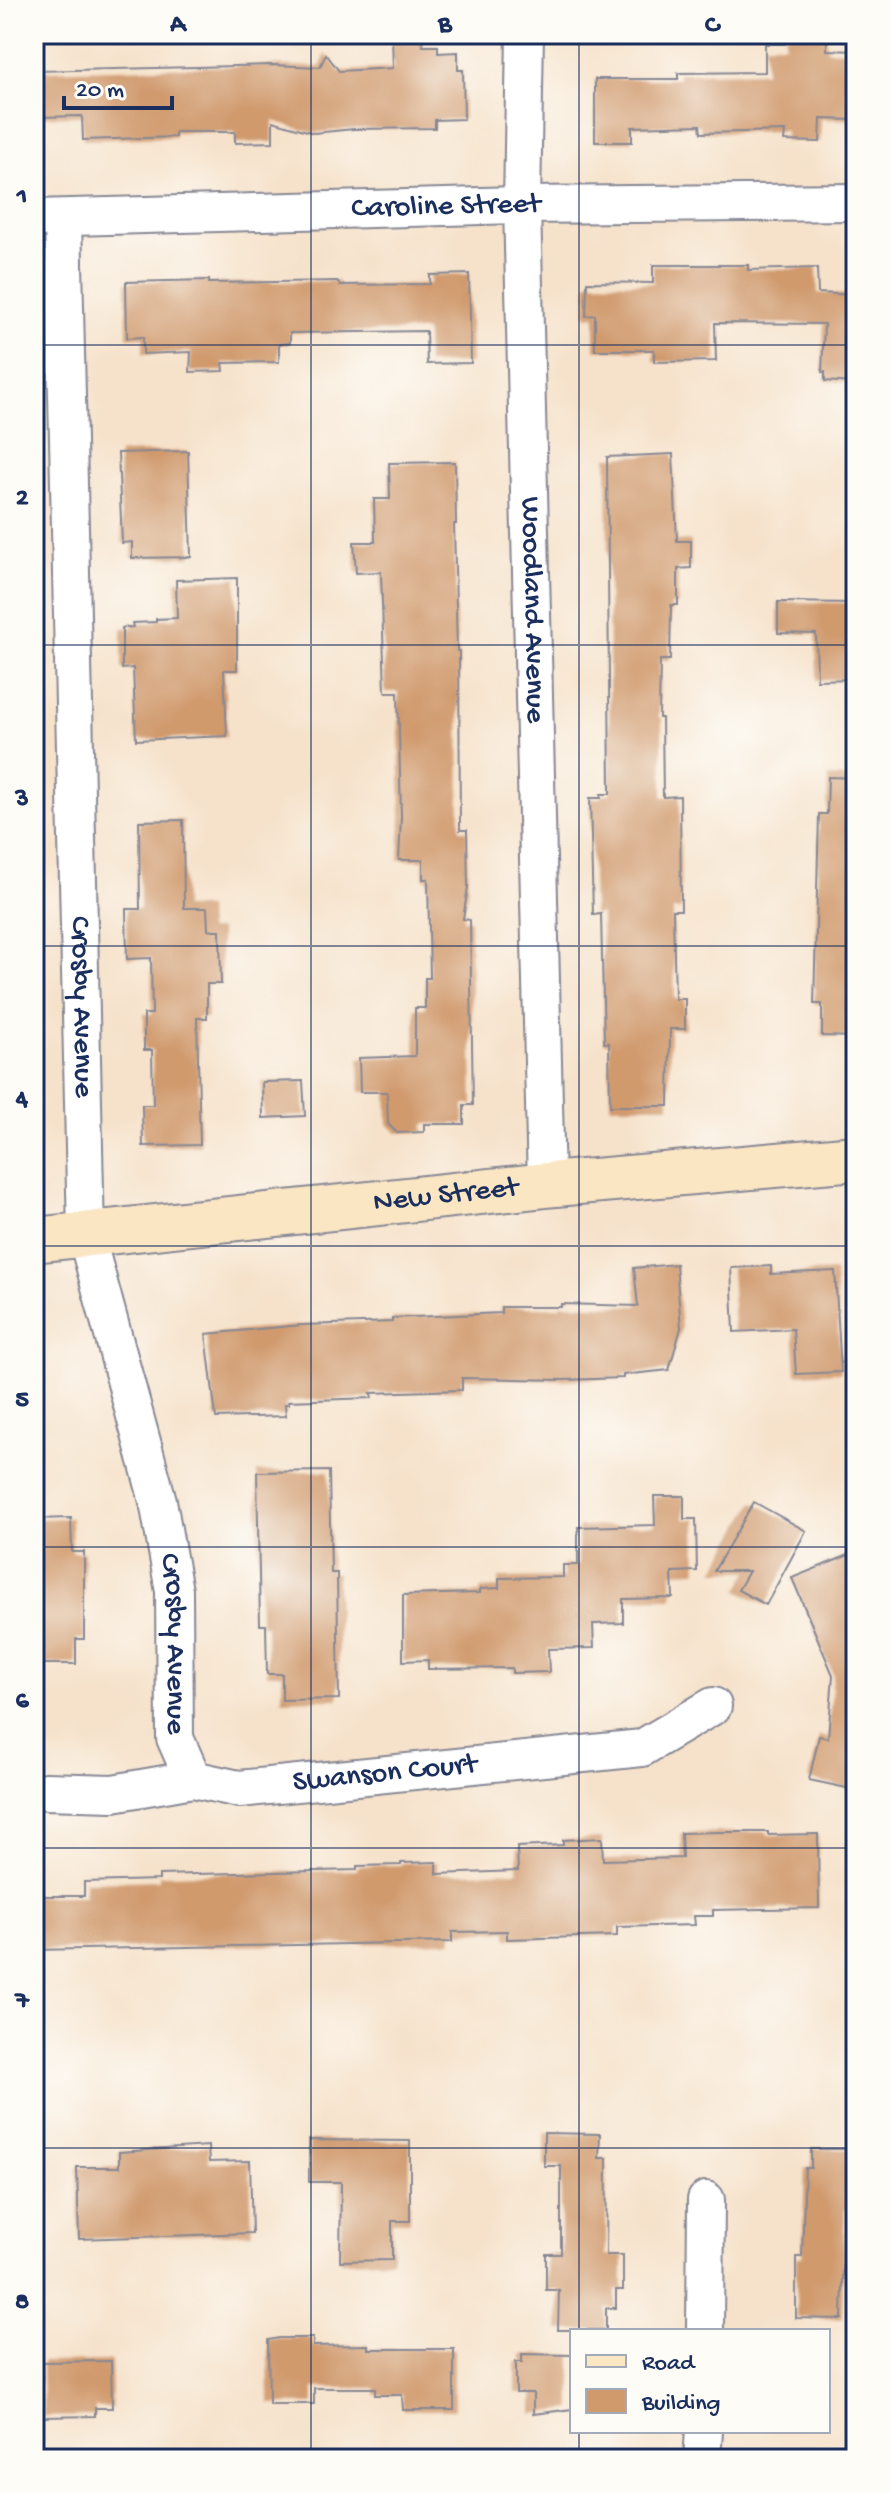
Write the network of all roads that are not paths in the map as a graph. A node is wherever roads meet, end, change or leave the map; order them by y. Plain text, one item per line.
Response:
1 (525, 34) edge
2 (856, 202) edge
3 (522, 205) junction
4 (48, 219) edge
5 (856, 1158) edge
6 (546, 1185) junction
7 (86, 1235) junction
8 (34, 1240) edge
9 (713, 1706) dead end
10 (193, 1779) junction
11 (46, 1791) dead end
12 (706, 2200) dead end
13 (705, 2329) edge
14 (704, 2433) edge
15 (702, 2459) edge

1 - 3 street, Woodland Avenue
2 - 3 street, Caroline Street
3 - 4 street, Caroline Street
3 - 6 street, Woodland Avenue
4 - 7 street, Crosby Avenue
5 - 6 main road, New Street
6 - 7 main road, New Street
7 - 8 main road, New Street
7 - 10 street, Crosby Avenue
9 - 10 street, Swanson Court
10 - 11 street, Swanson Court
12 - 13 street
14 - 15 street

